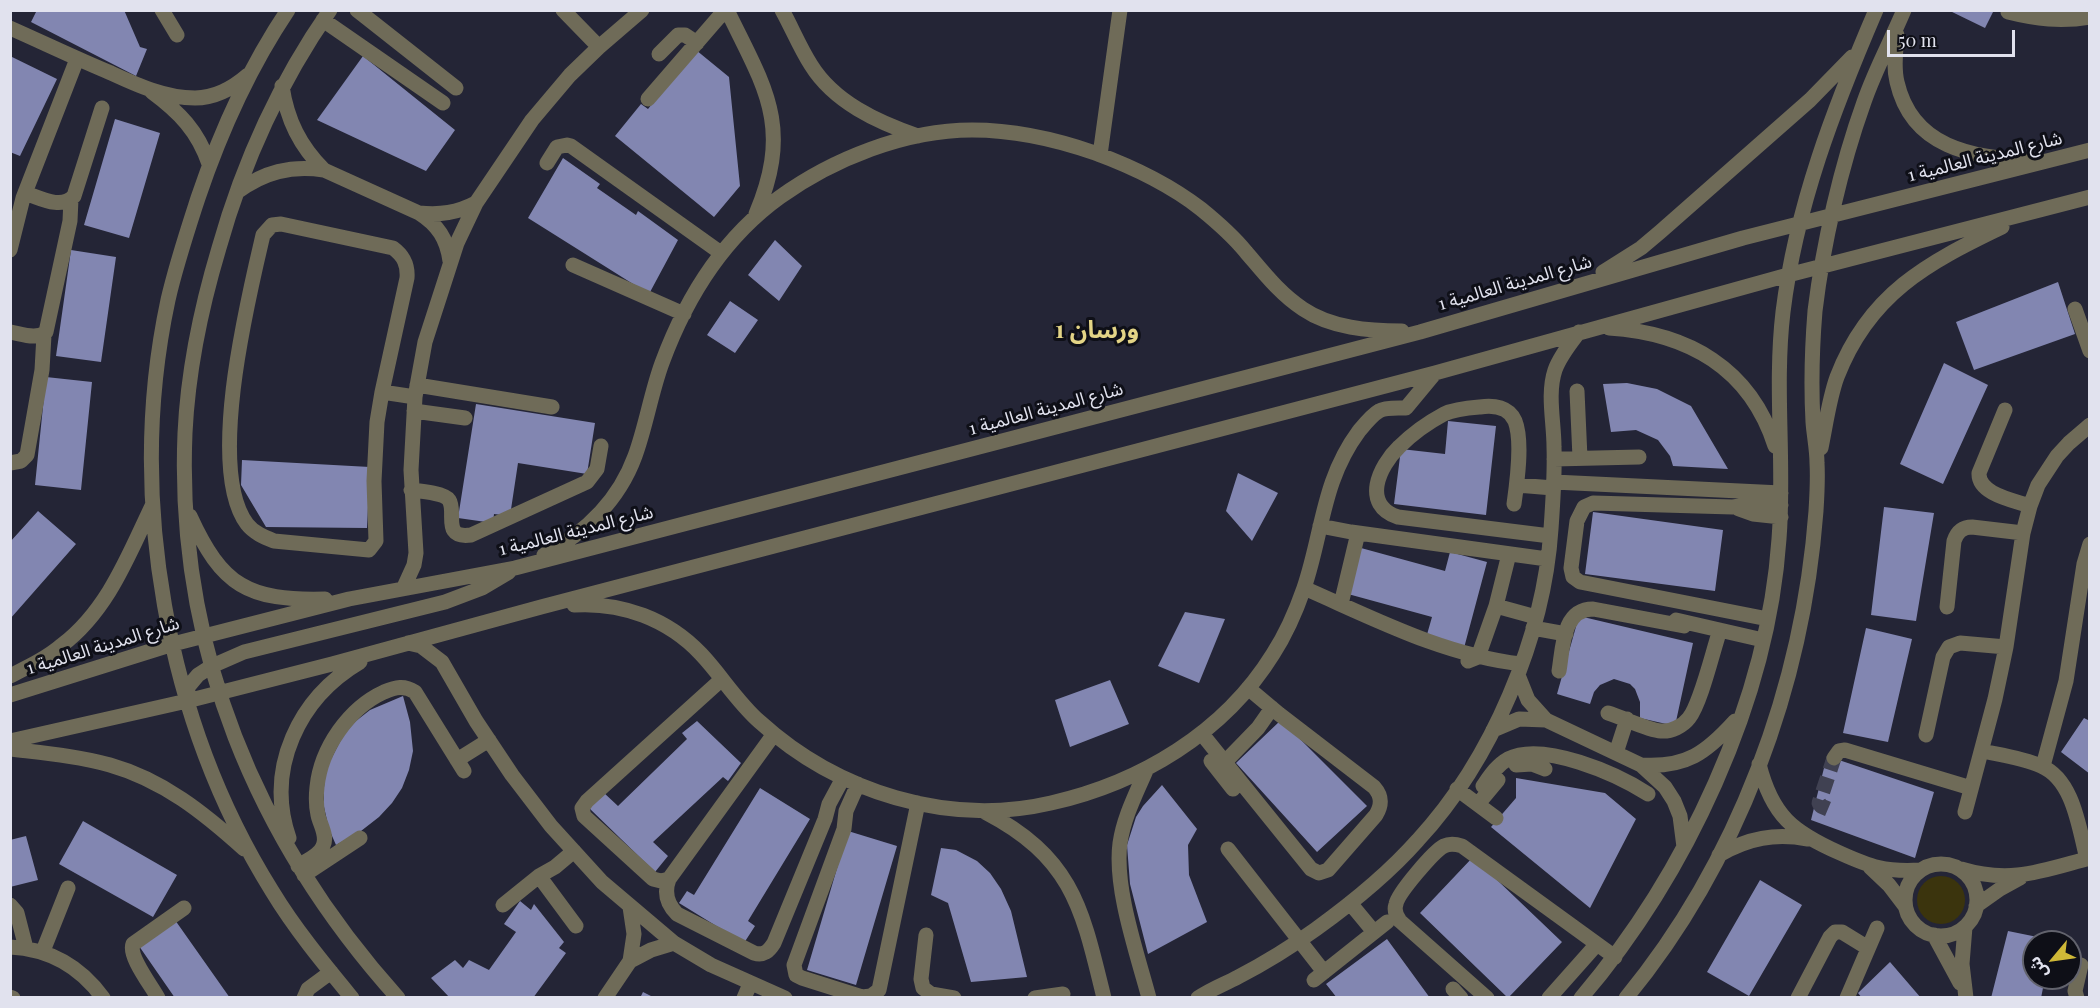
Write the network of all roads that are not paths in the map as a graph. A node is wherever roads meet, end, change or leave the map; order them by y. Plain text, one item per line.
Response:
1 (162, 10) edge
2 (288, 10) edge
3 (357, 10) edge
4 (563, 10) edge
5 (642, 10) edge
6 (726, 10) edge
7 (782, 10) edge
8 (1120, 10) edge
9 (1876, 10) edge
10 (1904, 10) edge
11 (2008, 12) dead end
12 (326, 16) edge
13 (2090, 17) edge
14 (1897, 26) junction
15 (10, 28) edge
16 (177, 35) dead end
17 (697, 43) junction
18 (599, 47) junction
19 (1860, 48) junction
20 (659, 54) dead end
21 (77, 59) junction
22 (251, 72) junction
23 (282, 86) junction
24 (456, 88) dead end
25 (147, 89) junction
26 (648, 99) dead end
27 (442, 103) dead end
28 (102, 108) dead end
29 (918, 136) junction
30 (2090, 150) edge
31 (1100, 155) junction
32 (547, 162) dead end
33 (2044, 162) junction
34 (209, 164) junction
35 (324, 170) junction
36 (237, 192) junction
37 (25, 193) junction
38 (2090, 197) edge
39 (71, 199) junction
40 (476, 203) junction
41 (2032, 212) junction
42 (419, 213) junction
43 (1833, 216) junction
44 (755, 217) junction
45 (1798, 225) junction
46 (10, 250) edge
47 (721, 253) junction
48 (450, 261) junction
49 (573, 265) dead end
50 (1822, 267) junction
51 (1788, 275) junction
52 (1577, 285) junction
53 (2075, 309) dead end
54 (684, 314) junction
55 (1597, 327) junction
56 (10, 332) edge
57 (1420, 332) junction
58 (1579, 332) junction
59 (44, 335) junction
60 (2090, 351) edge
61 (1435, 373) junction
62 (1577, 391) dead end
63 (382, 392) junction
64 (415, 398) junction
65 (552, 407) dead end
66 (2005, 410) dead end
67 (465, 418) dead end
68 (2090, 425) edge
69 (601, 446) dead end
70 (1639, 457) dead end
71 (1580, 458) junction
72 (1554, 459) junction
73 (10, 463) edge
74 (1782, 464) junction
75 (1817, 465) junction
76 (1517, 485) junction
77 (1554, 485) junction
78 (411, 490) junction
79 (1514, 504) dead end
80 (1781, 505) junction
81 (152, 506) junction
82 (186, 506) junction
83 (2030, 506) junction
84 (1320, 526) junction
85 (1358, 533) junction
86 (2023, 533) junction
87 (1429, 535) dead end
88 (1550, 536) junction
89 (2090, 544) edge
90 (1505, 553) junction
91 (1547, 559) junction
92 (515, 568) junction
93 (404, 587) junction
94 (1304, 588) junction
95 (349, 599) junction
96 (1341, 604) junction
97 (1496, 606) junction
98 (1947, 606) dead end
99 (541, 608) junction
100 (1635, 611) dead end
101 (1768, 619) junction
102 (1535, 622) junction
103 (1684, 626) dead end
104 (1720, 630) junction
105 (1566, 634) junction
106 (204, 637) junction
107 (1401, 638) dead end
108 (1763, 640) junction
109 (408, 643) junction
110 (173, 645) junction
111 (2006, 647) junction
112 (379, 650) junction
113 (1478, 657) junction
114 (212, 666) junction
115 (1520, 669) junction
116 (1559, 671) dead end
117 (10, 676) edge
118 (722, 679) junction
119 (1251, 685) junction
120 (218, 693) junction
121 (10, 695) edge
122 (188, 701) junction
123 (1272, 708) junction
124 (1608, 713) dead end
125 (1741, 714) junction
126 (1627, 719) junction
127 (1302, 720) dead end
128 (1546, 720) junction
129 (1493, 730) junction
130 (774, 734) junction
131 (1926, 735) dead end
132 (1198, 736) junction
133 (1580, 737) junction
134 (489, 740) junction
135 (10, 741) edge
136 (10, 749) edge
137 (1982, 751) junction
138 (1616, 753) junction
139 (1562, 758) junction
140 (1834, 758) dead end
141 (1578, 761) junction
142 (1225, 762) junction
143 (1641, 765) junction
144 (1759, 765) junction
145 (2043, 766) junction
146 (1147, 768) junction
147 (1545, 769) dead end
148 (855, 783) junction
149 (1483, 786) dead end
150 (1971, 788) junction
151 (1233, 789) dead end
152 (1457, 789) junction
153 (1648, 794) dead end
154 (922, 804) junction
155 (1478, 804) junction
156 (985, 812) junction
157 (1965, 812) dead end
158 (1496, 818) dead end
159 (360, 838) dead end
160 (1808, 839) junction
161 (1684, 847) junction
162 (915, 848) dead end
163 (571, 849) junction
164 (1228, 849) dead end
165 (251, 855) junction
166 (1719, 856) junction
167 (2088, 859) edge
168 (1870, 867) junction
169 (1960, 869) junction
170 (1920, 870) junction
171 (301, 871) junction
172 (2025, 875) junction
173 (539, 876) junction
174 (669, 879) junction
175 (68, 888) dead end
176 (1350, 903) junction
177 (1559, 904) dead end
178 (10, 905) edge
179 (503, 905) dead end
180 (1905, 906) junction
181 (1976, 906) junction
182 (630, 907) junction
183 (184, 908) dead end
184 (1387, 922) dead end
185 (576, 926) dead end
186 (1965, 927) junction
187 (1877, 928) dead end
188 (1374, 932) junction
189 (926, 935) dead end
190 (1934, 935) junction
191 (1299, 940) junction
192 (674, 943) junction
193 (1597, 944) junction
194 (10, 947) edge
195 (26, 948) junction
196 (1868, 948) junction
197 (43, 951) junction
198 (1618, 953) junction
199 (630, 961) junction
200 (331, 972) junction
201 (1458, 987) edge
202 (747, 991) edge
203 (1063, 994) dead end
204 (783, 997) edge
205 (103, 998) edge
206 (158, 998) edge
207 (304, 998) edge
208 (352, 998) edge
209 (398, 998) edge
210 (605, 998) edge
211 (954, 998) edge
212 (1035, 998) edge
213 (1104, 998) edge
214 (1149, 998) edge
215 (1198, 998) edge
216 (1473, 998) edge
217 (1480, 998) edge
218 (1487, 998) edge
219 (1549, 998) edge
220 (1581, 998) edge
221 (1626, 998) edge
222 (1798, 998) edge
223 (1847, 998) edge
224 (1966, 998) edge

1 - 16 street
2 - 22 street
3 - 24 street
4 - 18 street
5 - 18 street
6 - 17 street
6 - 44 street
7 - 29 street
8 - 31 street
9 - 19 street
10 - 14 street
11 - 13 street
12 - 23 street
12 - 27 street
14 - 33 street
14 - 43 street
15 - 21 street
17 - 20 street
17 - 26 street
18 - 40 street
19 - 45 street
19 - 52 street
21 - 25 street
21 - 37 street
22 - 25 street
22 - 34 street
23 - 35 street
23 - 36 street
25 - 34 street
28 - 39 street
29 - 31 street
29 - 44 street
30 - 33 street, شارع المدينة العالمية 1
31 - 57 street
32 - 47 street
33 - 43 street, شارع المدينة العالمية 1
34 - 81 street
35 - 36 street
35 - 42 street
36 - 82 street
37 - 39 street
37 - 46 street
38 - 41 street
39 - 59 street
40 - 42 street
40 - 48 street
41 - 50 street
41 - 75 street
42 - 48 street
43 - 45 street, شارع المدينة العالمية 1
43 - 50 street
44 - 47 street
45 - 51 street
45 - 52 street, شارع المدينة العالمية 1
47 - 54 street
48 - 64 street
49 - 54 street
50 - 51 street
50 - 75 street
51 - 55 street
51 - 74 street
52 - 57 street, شارع المدينة العالمية 1
53 - 60 street
54 - 92 street
55 - 58 street
55 - 74 street
56 - 59 street
57 - 92 street, شارع المدينة العالمية 1
58 - 61 street
58 - 72 street
59 - 73 street
61 - 84 street
61 - 99 street
62 - 71 street
63 - 63 street
63 - 64 street
64 - 65 street
64 - 67 street
64 - 78 street
66 - 83 street
68 - 83 street
69 - 78 street
70 - 71 street
71 - 72 street
72 - 77 street
74 - 80 street
75 - 144 street
76 - 77 street
76 - 79 street
76 - 88 street
77 - 80 street
77 - 88 street
78 - 93 street
80 - 101 street
80 - 101 street
81 - 110 street
81 - 117 street
82 - 95 street
82 - 106 street
83 - 86 street
84 - 85 street
84 - 94 street
85 - 90 street
85 - 96 street
86 - 98 street
86 - 111 street
87 - 90 street
88 - 91 street
89 - 145 street
90 - 91 street
90 - 97 street
91 - 102 street
92 - 93 street, شارع المدينة العالمية 1
92 - 114 street
93 - 95 street, شارع المدينة العالمية 1
94 - 96 street
94 - 119 street
95 - 106 street, شارع المدينة العالمية 1
96 - 113 street
97 - 102 street
97 - 113 street
99 - 109 street
99 - 118 street
100 - 104 street
101 - 108 street
102 - 105 street
102 - 115 street
103 - 105 street
104 - 108 street
104 - 126 street
105 - 116 street
106 - 110 street, شارع المدينة العالمية 1
106 - 114 street
107 - 113 street
108 - 125 street
109 - 112 street
109 - 134 street
110 - 121 street, شارع المدينة العالمية 1
110 - 122 street
111 - 131 street
111 - 137 street
112 - 120 street
112 - 171 street
113 - 115 street
114 - 120 street
114 - 122 street
115 - 128 street
115 - 129 street
118 - 130 street
118 - 174 street
119 - 123 street
119 - 127 street
119 - 132 street
120 - 122 street
120 - 171 street
122 - 135 street
122 - 165 street
123 - 142 street
123 - 142 street
124 - 126 street
125 - 143 street
125 - 161 street
126 - 138 street
128 - 129 street
128 - 133 street
129 - 152 street
130 - 148 street
130 - 174 street
132 - 142 street
132 - 146 street
132 - 151 street
133 - 138 street
133 - 139 street
133 - 141 street
134 - 163 street
134 - 171 street
136 - 165 street
137 - 145 street
137 - 150 street
138 - 143 street
139 - 141 street
139 - 149 street
140 - 150 street
141 - 153 street
143 - 161 street
144 - 160 street
144 - 166 street
145 - 167 street
146 - 156 street
146 - 214 street
147 - 155 street
148 - 154 street
148 - 154 street
148 - 174 street
150 - 157 street
152 - 155 street
152 - 176 street
154 - 156 street
154 - 162 street
155 - 158 street
156 - 213 street
159 - 171 street
160 - 166 street
160 - 168 street
161 - 198 street
163 - 173 street
163 - 182 street
164 - 191 street
165 - 200 street
166 - 221 street
167 - 172 street
168 - 170 street
168 - 180 street
169 - 170 street
169 - 172 street
169 - 181 street
170 - 180 street
171 - 209 street
172 - 181 street
173 - 179 street
173 - 185 street
175 - 197 street
176 - 188 street
176 - 191 street
177 - 198 street
178 - 195 street
180 - 190 street
181 - 186 street
182 - 192 street
182 - 199 street
183 - 206 street
184 - 188 street
186 - 190 street
186 - 224 street
187 - 196 street
188 - 191 street
189 - 211 street
190 - 224 street
191 - 215 street
192 - 199 street
192 - 202 street
193 - 198 street
193 - 218 street
193 - 219 street
194 - 195 street
195 - 197 street
196 - 222 street
196 - 223 street
197 - 205 street
198 - 220 street
199 - 210 street
200 - 207 street
200 - 208 street
201 - 216 street
201 - 217 street
202 - 204 street
203 - 212 street

